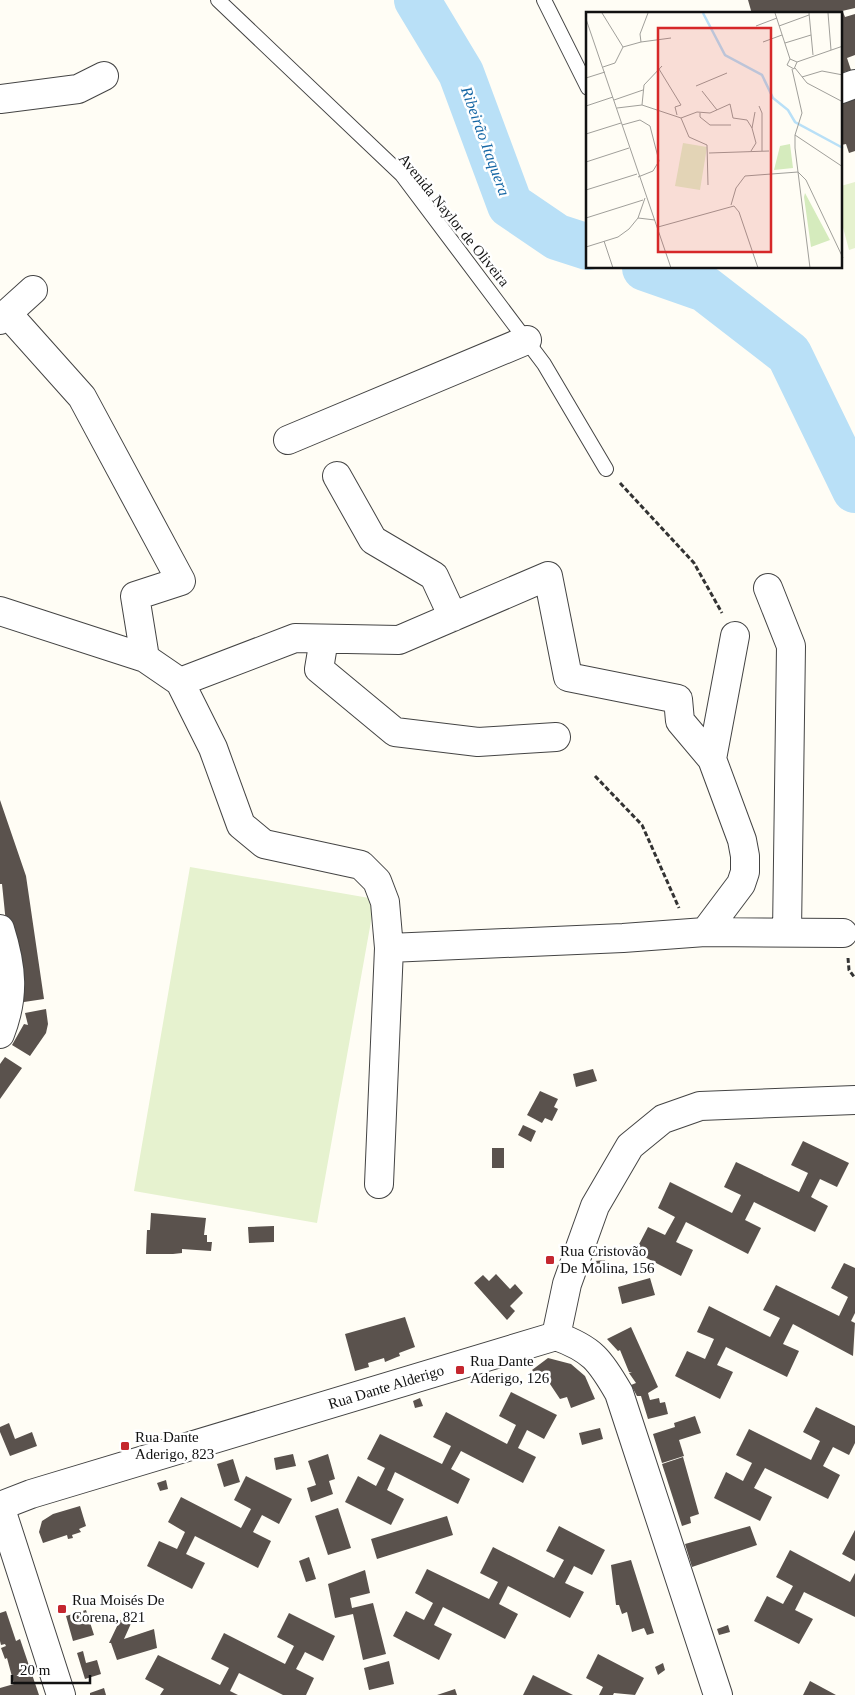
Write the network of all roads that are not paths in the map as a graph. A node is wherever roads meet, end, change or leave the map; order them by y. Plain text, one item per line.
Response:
1 (218, 0) edge
2 (544, 0) edge
3 (104, 76) dead end
4 (586, 84) edge
5 (855, 84) edge
6 (842, 89) edge
7 (0, 99) edge
8 (33, 290) dead end
9 (4, 316) edge
10 (527, 340) junction
11 (288, 440) dead end
12 (606, 469) road end
13 (337, 476) dead end
14 (768, 588) dead end
15 (0, 611) edge
16 (453, 617) junction
17 (735, 636) road end
18 (324, 639) junction
19 (145, 658) junction
20 (180, 682) junction
21 (556, 736) dead end
22 (712, 759) junction
23 (0, 929) edge
24 (787, 932) junction
25 (698, 933) junction
26 (843, 933) dead end
27 (389, 948) junction
28 (0, 1034) edge
29 (855, 1100) edge
30 (379, 1184) dead end
31 (556, 1336) junction
32 (0, 1506) edge
33 (61, 1695) edge
34 (718, 1695) edge

1 - 10 lane, Avenida Naylor de Oliveira
2 - 4 lane
3 - 7 street
5 - 6 street
8 - 9 street
9 - 19 street
10 - 11 street
10 - 12 lane, Avenida Naylor de Oliveira
13 - 16 street
14 - 24 street
15 - 19 street
16 - 18 street
16 - 22 street
17 - 22 street
18 - 20 street
18 - 21 street
19 - 20 street
20 - 27 street
22 - 25 street
23 - 28 street
24 - 25 street
24 - 26 street
25 - 27 street
27 - 30 street
29 - 31 street
31 - 32 street, Rua Dante Alderigo
31 - 34 street
32 - 33 street

